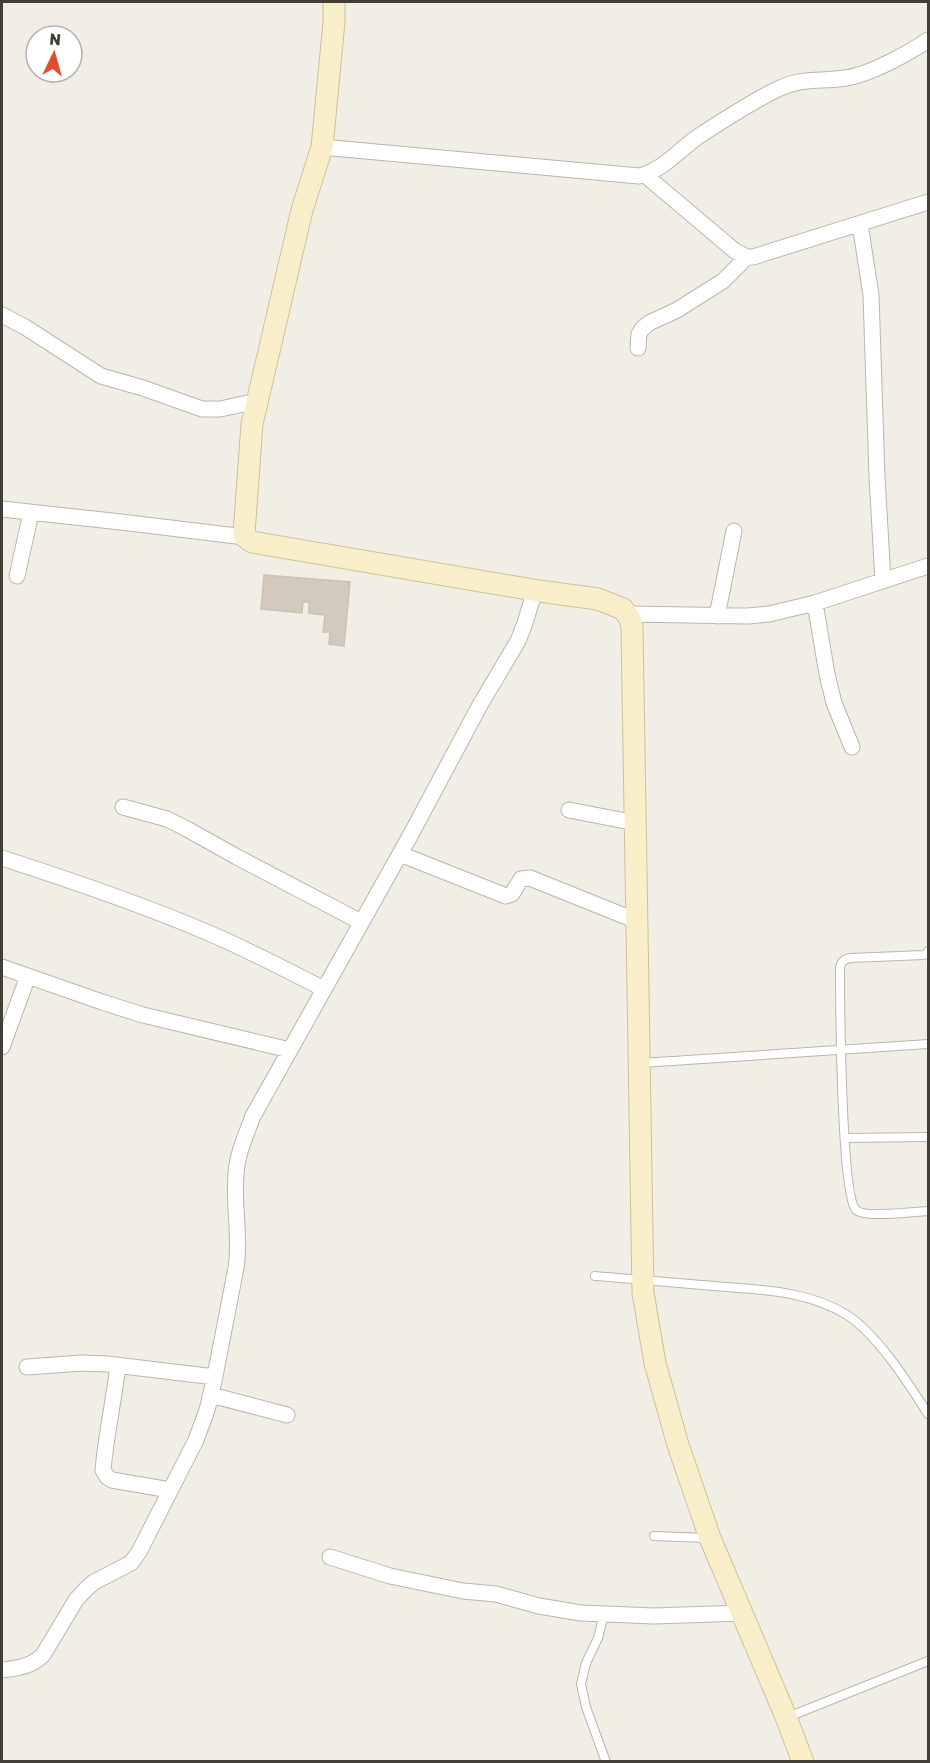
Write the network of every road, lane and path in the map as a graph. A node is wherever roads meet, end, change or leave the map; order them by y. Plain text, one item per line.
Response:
1 (334, 2) edge
2 (928, 40) edge
3 (322, 147) junction
4 (645, 175) junction
5 (928, 202) edge
6 (860, 224) junction
7 (747, 257) junction
8 (2, 315) edge
9 (638, 348) dead end
10 (257, 401) junction
11 (2, 509) edge
12 (31, 513) junction
13 (734, 531) dead end
14 (245, 537) junction
15 (928, 566) edge
16 (17, 576) dead end
17 (883, 581) junction
18 (535, 590) junction
19 (815, 603) junction
20 (628, 614) junction
21 (717, 616) junction
22 (852, 747) dead end
23 (123, 807) dead end
24 (569, 810) dead end
25 (636, 823) junction
26 (400, 854) junction
27 (2, 858) edge
28 (637, 921) junction
29 (361, 922) junction
30 (928, 956) edge
31 (2, 967) edge
32 (28, 976) junction
33 (324, 989) junction
34 (928, 1044) edge
35 (2, 1047) edge
36 (290, 1050) junction
37 (840, 1050) junction
38 (640, 1063) junction
39 (928, 1137) edge
40 (845, 1138) junction
41 (928, 1211) edge
42 (595, 1276) dead end
43 (643, 1280) junction
44 (118, 1365) junction
45 (27, 1367) dead end
46 (215, 1377) junction
47 (211, 1395) junction
48 (928, 1414) edge
49 (287, 1415) dead end
50 (170, 1490) junction
51 (654, 1536) dead end
52 (710, 1538) junction
53 (330, 1557) dead end
54 (742, 1613) junction
55 (604, 1614) junction
56 (928, 1661) edge
57 (2, 1670) edge
58 (786, 1717) junction
59 (606, 1761) edge
60 (803, 1761) edge

1 - 3 main road
2 - 4 street
3 - 4 street
3 - 10 main road
4 - 7 street
5 - 6 street
6 - 7 street
6 - 17 street
7 - 9 street
8 - 10 street
10 - 14 main road
11 - 12 street
12 - 14 street
12 - 16 street
13 - 21 street
14 - 18 main road
15 - 17 street
17 - 19 street
18 - 20 main road
18 - 26 street
19 - 21 street
19 - 22 street
20 - 21 street
20 - 25 main road
23 - 29 street
24 - 25 street
25 - 28 main road
26 - 28 street
26 - 29 street
27 - 33 street
28 - 38 main road
29 - 33 street
30 - 37 lane
31 - 32 street
32 - 35 street
32 - 36 street
33 - 36 street
34 - 37 lane
36 - 46 street
37 - 38 lane
37 - 40 lane
38 - 43 main road
39 - 40 lane
40 - 41 lane
42 - 43 lane
43 - 48 lane
43 - 52 main road
44 - 45 street
44 - 46 street
44 - 50 street
46 - 47 street
47 - 49 street
47 - 50 street
50 - 57 street
51 - 52 lane
52 - 54 main road
53 - 55 street
54 - 55 street
54 - 58 main road
55 - 59 lane
56 - 58 lane
58 - 60 main road

